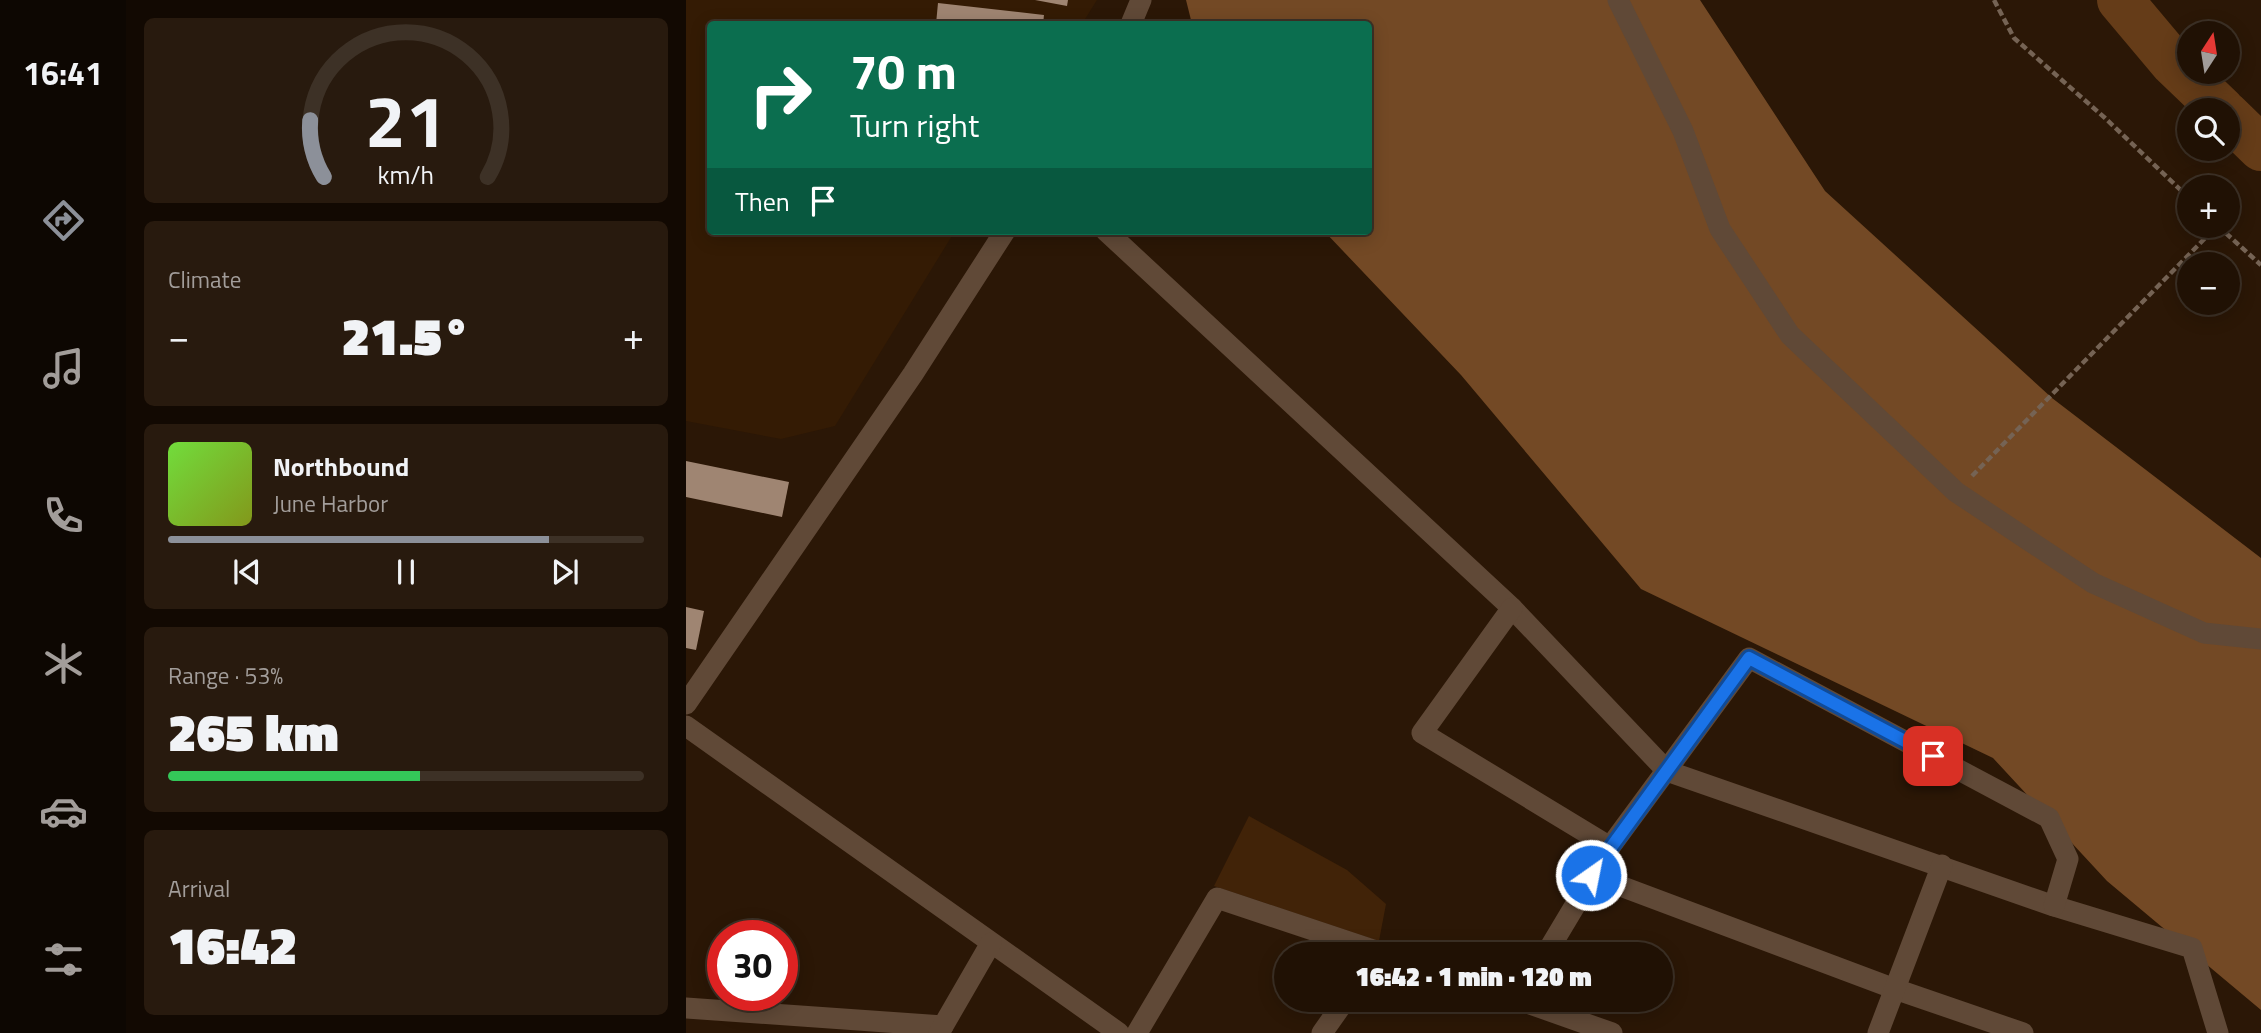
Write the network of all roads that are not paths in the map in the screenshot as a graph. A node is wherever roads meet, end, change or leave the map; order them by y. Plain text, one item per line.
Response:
1 (1141, 0) edge
2 (1618, 0) edge
3 (1132, 21) edge
4 (1002, 235) edge
5 (1109, 235) edge
6 (1512, 608) junction
7 (2261, 639) edge
8 (686, 704) edge
9 (686, 726) edge
10 (1667, 771) junction
11 (1610, 847) junction
12 (1942, 865) junction
13 (1591, 875) junction
14 (2054, 906) junction
15 (1349, 942) edge
16 (1553, 942) edge
17 (991, 943) junction
18 (1895, 989) junction
19 (686, 1008) edge
20 (1337, 1012) edge
21 (1552, 1012) edge
22 (941, 1029) edge
23 (1119, 1033) edge
24 (1138, 1033) edge
25 (1322, 1033) edge
26 (1612, 1033) edge
27 (1878, 1033) edge
28 (2024, 1033) edge
29 (2218, 1033) edge

1 - 3 street
2 - 7 street
4 - 8 street
5 - 6 street
6 - 10 street
6 - 11 street
9 - 17 street
10 - 11 street
10 - 12 street
10 - 14 street
11 - 13 street
12 - 14 street
12 - 18 street
13 - 16 street
13 - 18 street
14 - 29 street
15 - 24 street
17 - 22 street
17 - 23 street
18 - 27 street
18 - 28 street
19 - 22 street
20 - 25 street
21 - 26 street

